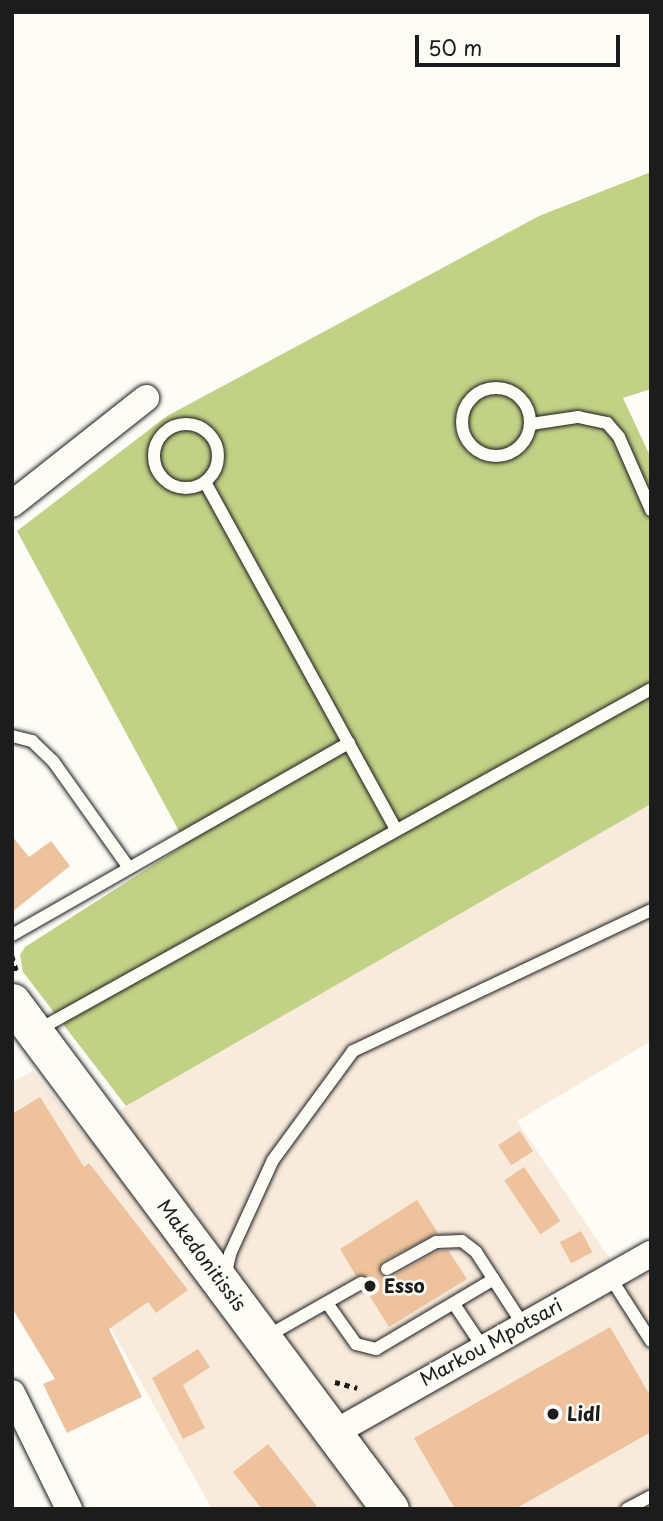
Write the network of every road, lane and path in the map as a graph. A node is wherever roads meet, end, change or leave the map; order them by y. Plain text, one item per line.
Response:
1 (146, 398) dead end
2 (531, 424) junction
3 (205, 482) junction
4 (12, 504) edge
5 (651, 510) edge
6 (651, 689) edge
7 (12, 736) edge
8 (349, 743) junction
9 (396, 830) junction
10 (129, 868) junction
11 (651, 910) edge
12 (12, 934) edge
13 (12, 1002) edge
14 (34, 1031) junction
15 (651, 1254) edge
16 (387, 1269) dead end
17 (611, 1277) junction
18 (494, 1279) junction
19 (361, 1283) dead end
20 (224, 1285) junction
21 (327, 1303) junction
22 (454, 1304) junction
23 (522, 1323) junction
24 (264, 1338) junction
25 (651, 1341) edge
26 (482, 1346) junction
27 (12, 1394) edge
28 (334, 1433) junction
29 (651, 1496) edge
30 (69, 1509) edge
31 (390, 1509) edge
32 (627, 1509) edge

1 - 4 street
2 - 2 lane
2 - 5 lane
3 - 3 lane
3 - 8 lane
6 - 9 lane
7 - 10 lane
8 - 9 lane
8 - 10 lane
9 - 14 lane
10 - 12 lane
11 - 20 lane
13 - 14 main road, Makedonitissis
14 - 20 main road, Makedonitissis
15 - 17 street, Markou Mpotsari
16 - 18 lane
17 - 23 street, Markou Mpotsari
17 - 25 lane
18 - 22 lane
18 - 23 lane
19 - 21 lane
20 - 24 main road, Makedonitissis
21 - 22 lane
21 - 24 lane
22 - 26 lane
23 - 26 street, Markou Mpotsari
24 - 28 main road, Makedonitissis
26 - 28 street, Markou Mpotsari
27 - 30 street
28 - 31 main road, Makedonitissis
29 - 32 lane

